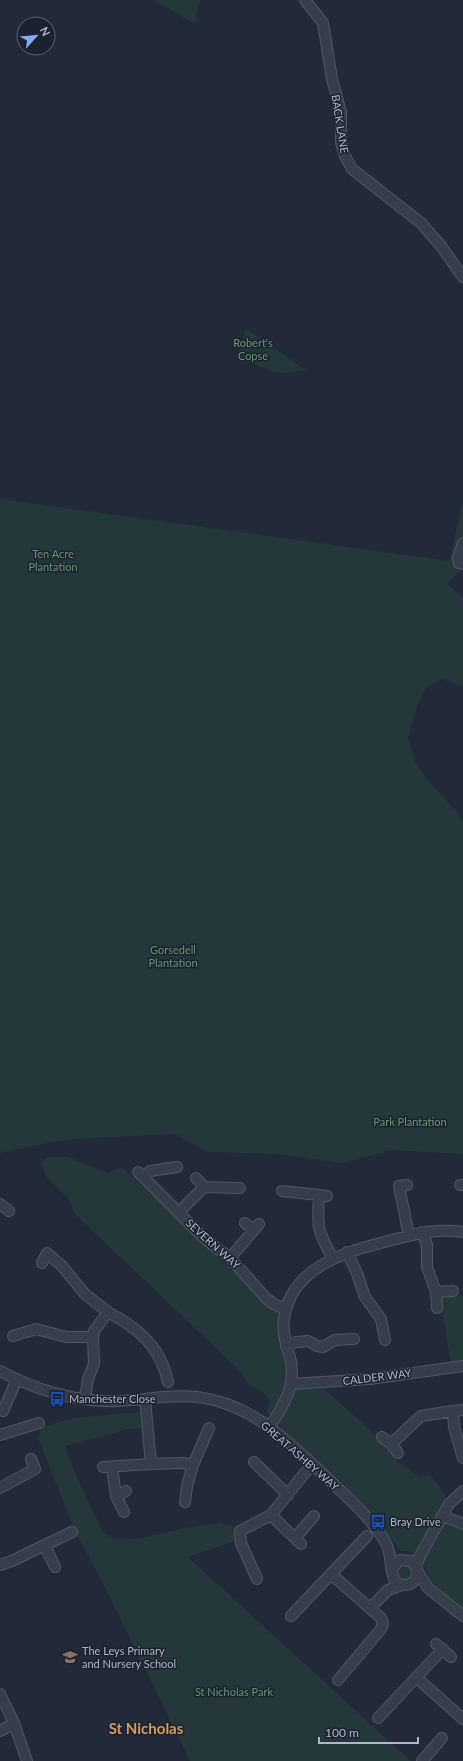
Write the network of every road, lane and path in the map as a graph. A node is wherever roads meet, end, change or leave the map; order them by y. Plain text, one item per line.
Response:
1 (305, 0) edge
2 (463, 277) edge
3 (463, 543) edge
4 (463, 564) edge
5 (177, 1167) dead end
6 (196, 1178) dead end
7 (204, 1186) junction
8 (399, 1186) dead end
9 (240, 1188) dead end
10 (282, 1191) dead end
11 (0, 1204) edge
12 (9, 1211) dead end
13 (178, 1213) junction
14 (245, 1223) dead end
15 (422, 1232) junction
16 (463, 1232) edge
17 (409, 1236) junction
18 (347, 1252) junction
19 (230, 1258) junction
20 (333, 1258) junction
21 (42, 1263) dead end
22 (453, 1291) dead end
23 (436, 1292) junction
24 (437, 1308) dead end
25 (285, 1309) junction
26 (108, 1312) junction
27 (13, 1336) dead end
28 (92, 1337) junction
29 (354, 1339) dead end
30 (385, 1340) dead end
31 (286, 1346) junction
32 (463, 1366) edge
33 (0, 1371) edge
34 (17, 1379) junction
35 (168, 1382) dead end
36 (291, 1384) junction
37 (85, 1399) junction
38 (145, 1399) junction
39 (0, 1410) edge
40 (458, 1410) edge
41 (39, 1422) dead end
42 (269, 1427) junction
43 (209, 1428) dead end
44 (0, 1435) edge
45 (382, 1437) dead end
46 (391, 1444) junction
47 (398, 1454) dead end
48 (31, 1458) dead end
49 (463, 1458) edge
50 (152, 1464) junction
51 (312, 1464) junction
52 (193, 1465) junction
53 (256, 1468) dead end
54 (0, 1488) edge
55 (126, 1491) dead end
56 (463, 1491) edge
57 (288, 1495) junction
58 (116, 1496) junction
59 (185, 1502) dead end
60 (124, 1512) dead end
61 (271, 1515) junction
62 (314, 1516) dead end
63 (443, 1516) junction
64 (463, 1524) edge
65 (72, 1532) dead end
66 (367, 1536) dead end
67 (45, 1546) junction
68 (0, 1565) edge
69 (407, 1565) junction
70 (55, 1567) dead end
71 (332, 1574) junction
72 (256, 1579) dead end
73 (402, 1583) junction
74 (428, 1588) junction
75 (370, 1608) junction
76 (291, 1616) dead end
77 (463, 1616) edge
78 (451, 1657) dead end
79 (417, 1678) junction
80 (338, 1680) dead end
81 (0, 1694) edge
82 (378, 1718) dead end
83 (463, 1719) edge
84 (14, 1723) junction
85 (0, 1731) edge
86 (442, 1738) dead end
87 (420, 1760) edge
88 (27, 1761) edge

1 - 2 street, BACK LANE
3 - 4 street
5 - 13 street, SEVERN WAY
6 - 7 street
7 - 9 street
7 - 13 street
8 - 17 street
10 - 20 street
11 - 12 street
13 - 19 street, SEVERN WAY
14 - 19 street
15 - 16 street
15 - 17 street
15 - 23 street
17 - 18 street
18 - 20 street
18 - 30 street
19 - 25 street, SEVERN WAY
20 - 25 street
21 - 26 street
22 - 23 street
23 - 24 street
25 - 31 street
26 - 28 street
26 - 35 street
27 - 28 street
28 - 37 street
29 - 31 street
31 - 36 street
32 - 36 street, CALDER WAY
33 - 34 street, GREAT ASHBY WAY
34 - 37 street, GREAT ASHBY WAY
34 - 39 street
36 - 42 street
37 - 38 street, GREAT ASHBY WAY
38 - 42 street, GREAT ASHBY WAY
38 - 50 street
40 - 46 street
40 - 49 street
41 - 44 street
42 - 51 street, GREAT ASHBY WAY
43 - 52 street
45 - 46 street
46 - 47 street
48 - 54 street
50 - 52 street
50 - 58 street
51 - 57 street
51 - 69 street, GREAT ASHBY WAY
52 - 59 street
53 - 57 street
55 - 58 street
56 - 63 street
57 - 61 street
58 - 60 street
61 - 62 street
61 - 72 street
63 - 64 street
63 - 69 street
65 - 67 street
66 - 71 street
67 - 68 street
67 - 70 street
69 - 73 street
69 - 73 street
69 - 74 street, GREAT ASHBY WAY
71 - 75 street
71 - 76 street
73 - 74 street, GREAT ASHBY WAY
73 - 75 street
74 - 77 street, GREAT ASHBY WAY
75 - 80 street
78 - 79 street
79 - 82 street
79 - 83 street
81 - 84 street
84 - 85 street
84 - 88 street
86 - 87 street

